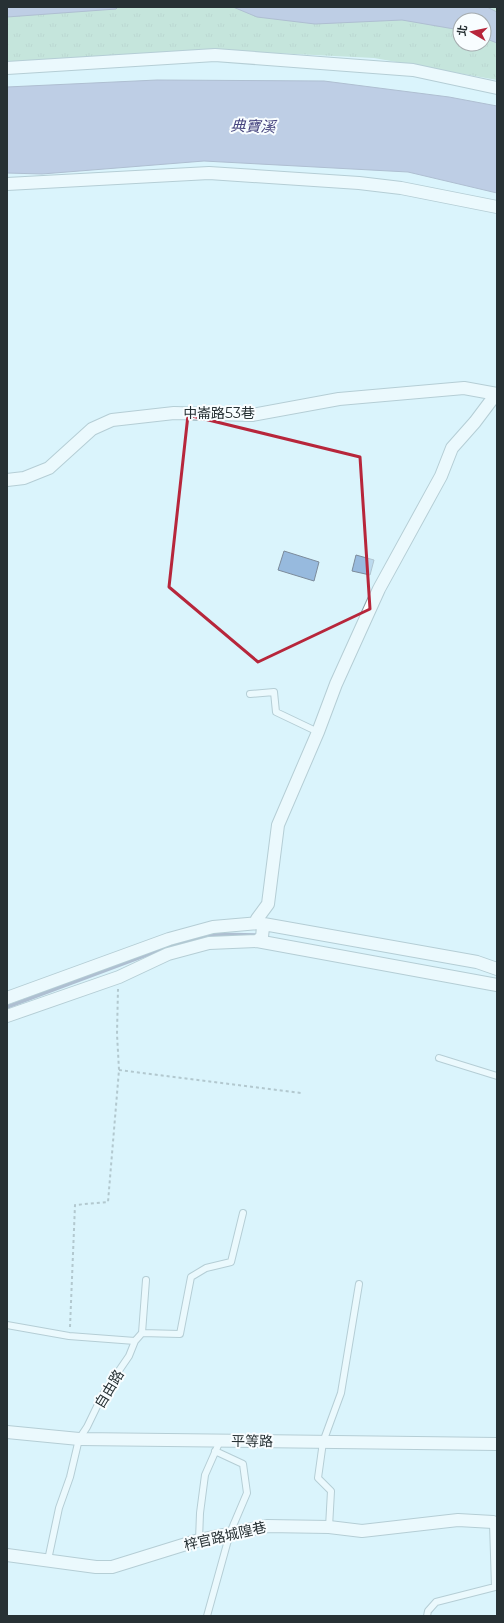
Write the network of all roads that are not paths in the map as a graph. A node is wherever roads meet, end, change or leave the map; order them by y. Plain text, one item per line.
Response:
1 (7, 68) edge
2 (497, 88) edge
3 (7, 184) edge
4 (497, 207) edge
5 (496, 394) edge
6 (7, 480) edge
7 (250, 694) dead end
8 (318, 732) junction
9 (260, 932) junction
10 (497, 969) edge
11 (475, 971) junction
12 (497, 985) edge
13 (7, 998) edge
14 (7, 1016) edge
15 (439, 1058) dead end
16 (497, 1076) edge
17 (243, 1213) dead end
18 (146, 1280) dead end
19 (359, 1284) dead end
20 (7, 1325) edge
21 (142, 1333) junction
22 (135, 1341) junction
23 (7, 1432) edge
24 (79, 1439) junction
25 (323, 1442) junction
26 (497, 1444) edge
27 (217, 1446) junction
28 (496, 1520) edge
29 (329, 1527) junction
30 (230, 1533) junction
31 (199, 1540) junction
32 (7, 1555) edge
33 (48, 1560) junction
34 (206, 1616) edge
35 (427, 1616) edge

1 - 2 street
3 - 4 street
5 - 6 street, 中崙路53巷
5 - 8 street
7 - 8 lane
8 - 9 street
9 - 11 street
9 - 11 street
9 - 13 street
9 - 14 street
10 - 11 street
11 - 12 street
15 - 16 lane
17 - 21 lane
18 - 21 lane
19 - 25 lane
20 - 22 lane
21 - 22 lane, 自由路
22 - 24 lane, 自由路
23 - 24 street, 平等路
24 - 27 street, 平等路
24 - 33 lane, 自由路
25 - 26 street, 平等路
25 - 27 street, 平等路
25 - 29 lane
27 - 30 lane
27 - 31 lane
28 - 29 street, 梓官路城隍巷
28 - 35 lane
29 - 30 street, 梓官路城隍巷
30 - 31 street, 梓官路城隍巷
30 - 34 lane
31 - 33 street, 梓官路城隍巷
32 - 33 street, 梓官路城隍巷

